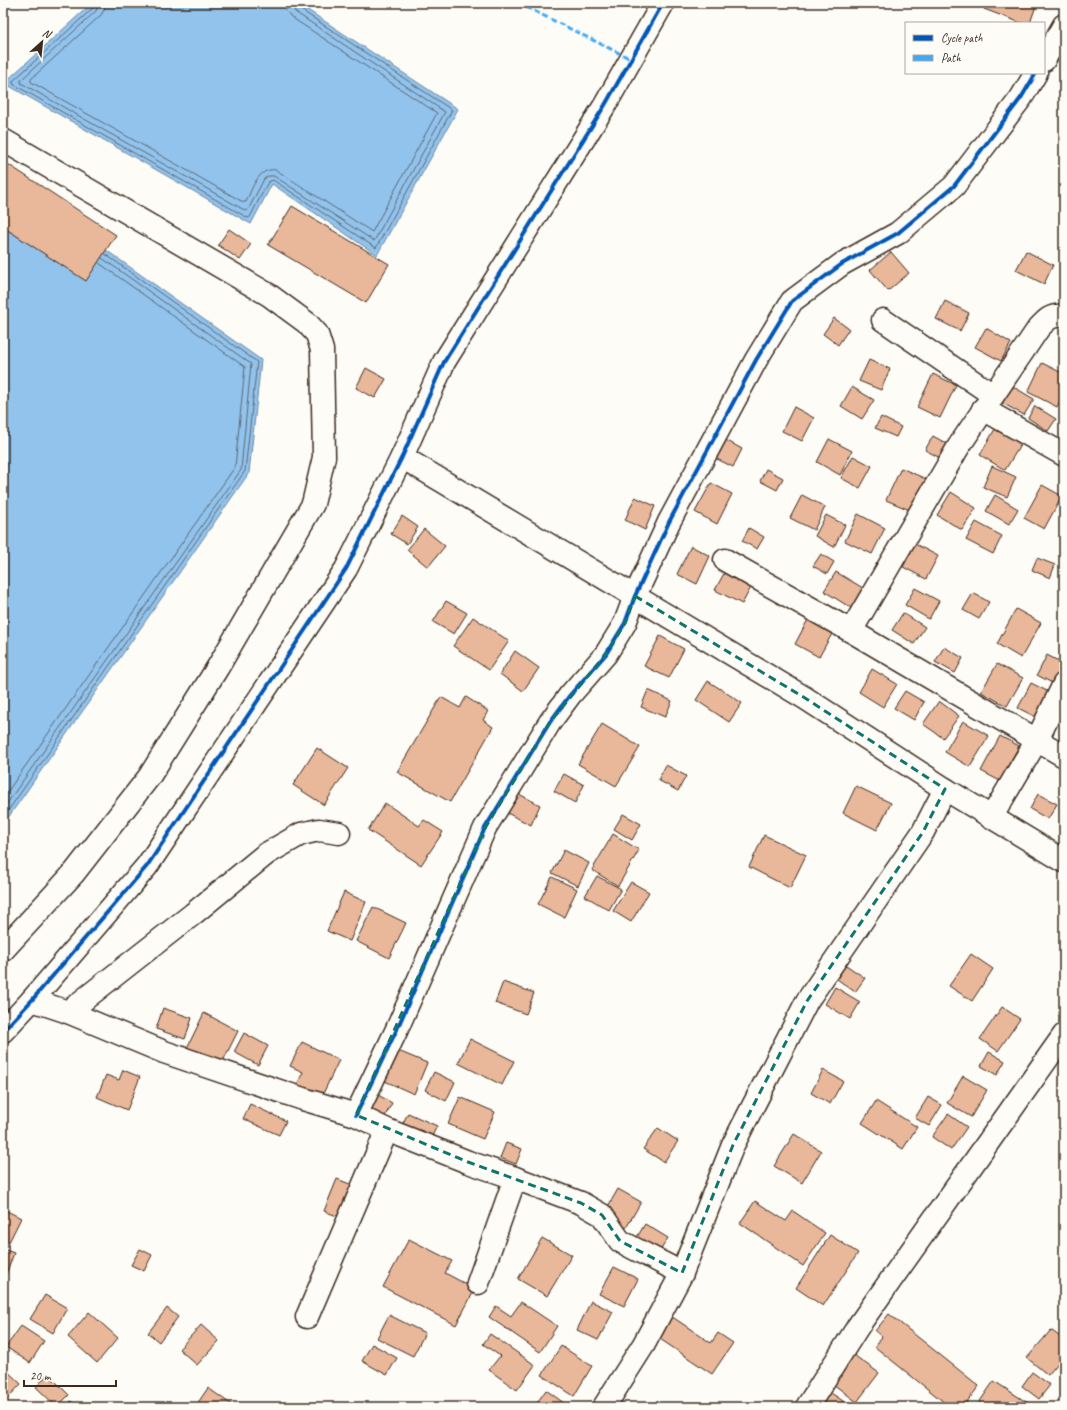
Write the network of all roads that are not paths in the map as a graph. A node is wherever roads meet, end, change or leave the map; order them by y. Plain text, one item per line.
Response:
1 (663, 3) edge
2 (1064, 25) edge
3 (1045, 58) edge
4 (1035, 74) edge
5 (3, 140) edge
6 (1064, 316) edge
7 (883, 320) dead end
8 (988, 402) junction
9 (1064, 455) edge
10 (402, 457) junction
11 (725, 560) dead end
12 (635, 596) junction
13 (851, 631) junction
14 (1064, 684) edge
15 (1037, 740) junction
16 (1064, 756) edge
17 (945, 789) junction
18 (991, 818) junction
19 (339, 833) dead end
20 (1064, 861) edge
21 (3, 950) edge
22 (32, 1000) junction
23 (68, 1012) junction
24 (3, 1031) edge
25 (1064, 1035) edge
26 (356, 1115) junction
27 (387, 1130) junction
28 (516, 1178) junction
29 (682, 1272) junction
30 (478, 1283) dead end
31 (307, 1317) dead end
32 (604, 1407) edge
33 (807, 1407) edge

1 - 10 street
2 - 3 street
4 - 12 street
5 - 21 street
6 - 8 street
7 - 8 street
8 - 9 street
8 - 13 street
10 - 12 street
10 - 22 street
11 - 13 street
12 - 17 street
12 - 26 street
13 - 15 street
14 - 15 street
15 - 16 street
15 - 18 street
17 - 18 street
17 - 29 street
18 - 20 street
19 - 23 street
22 - 23 street
22 - 24 street
23 - 26 street
25 - 33 street
26 - 27 street
27 - 28 street
27 - 31 street
28 - 29 street
28 - 30 street
29 - 32 street

